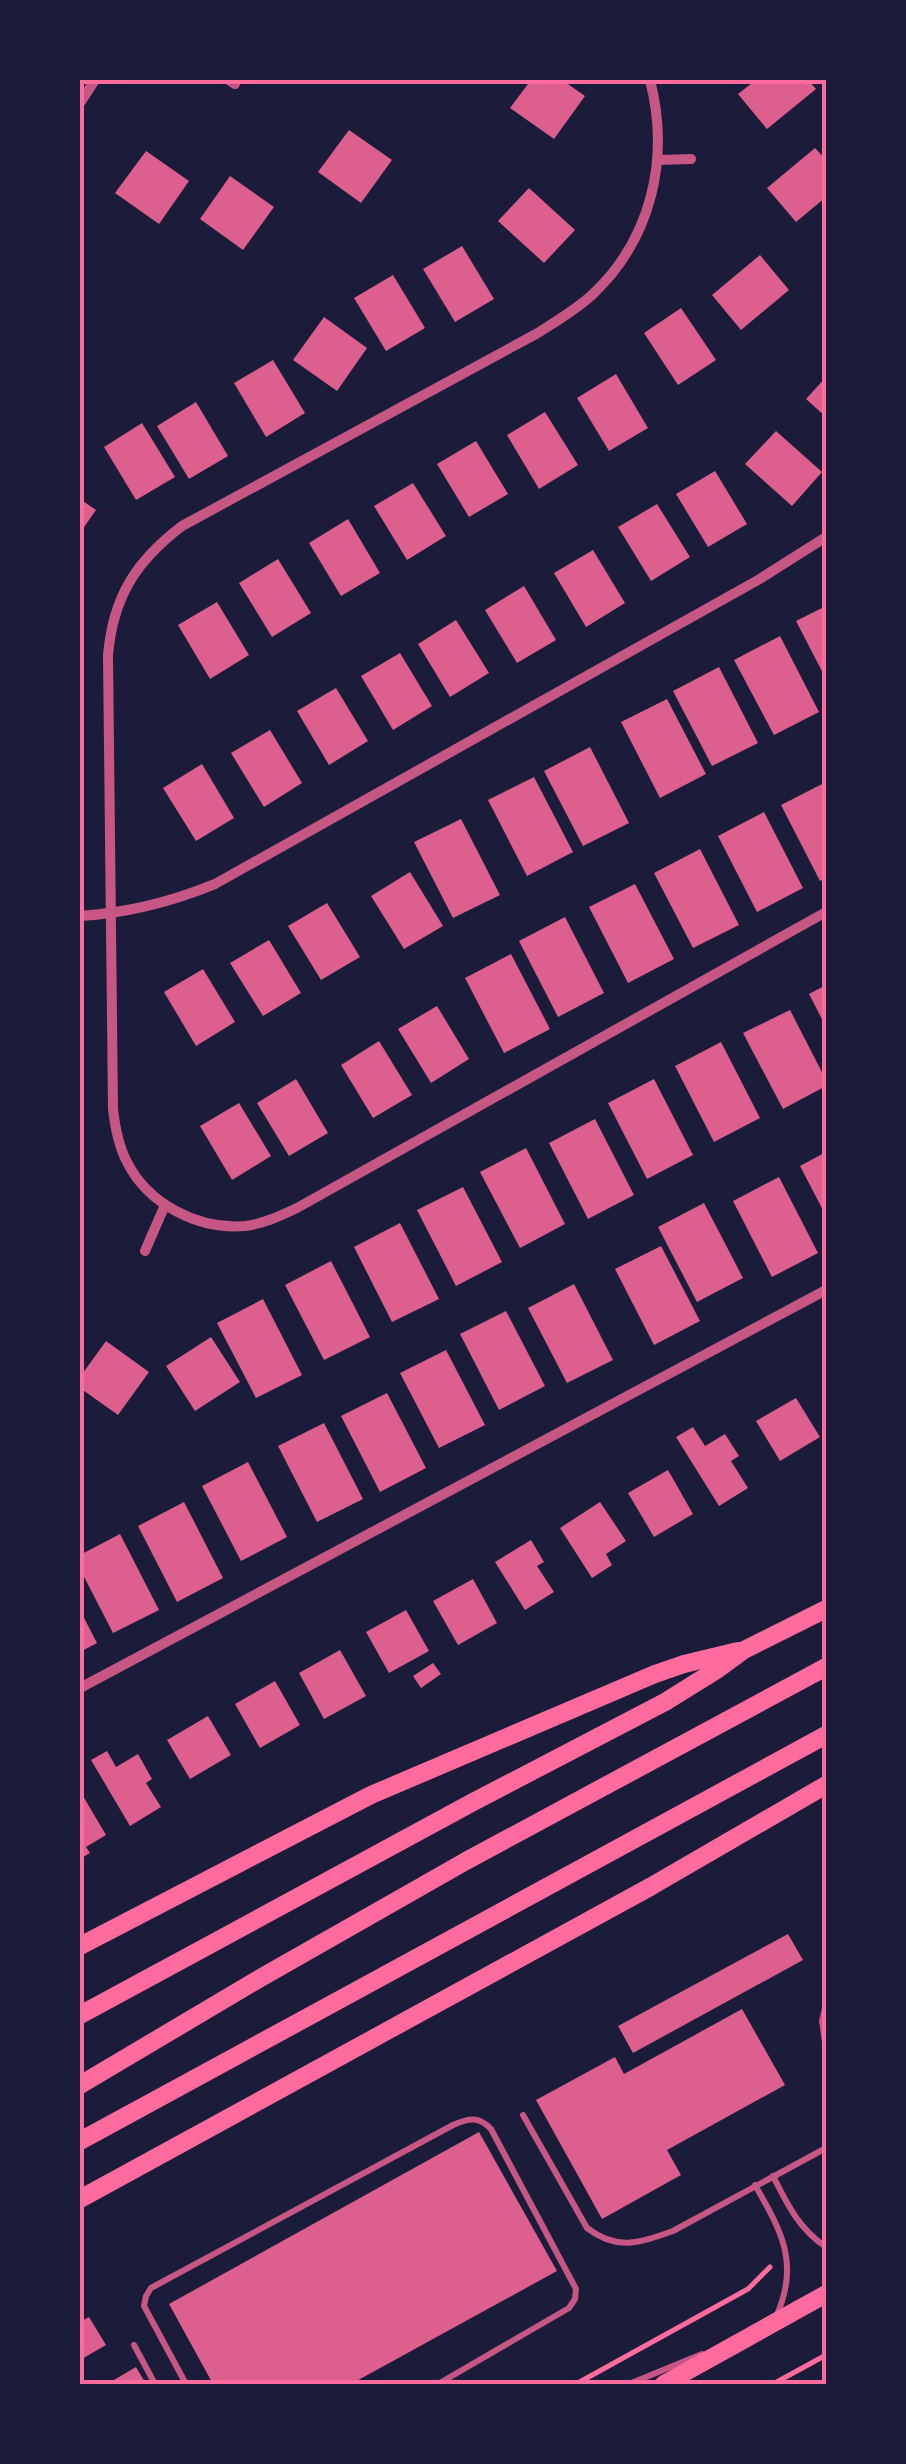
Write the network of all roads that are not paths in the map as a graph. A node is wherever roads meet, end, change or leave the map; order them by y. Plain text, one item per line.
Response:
1 (95, 80) edge
2 (650, 80) edge
3 (80, 103) edge
4 (659, 160) junction
5 (691, 160) dead end
6 (826, 537) edge
7 (826, 912) edge
8 (111, 914) junction
9 (80, 916) edge
10 (164, 1206) junction
11 (145, 1251) dead end
12 (826, 1290) edge
13 (826, 1608) edge
14 (744, 1650) junction
15 (826, 1667) edge
16 (80, 1688) edge
17 (826, 1735) edge
18 (826, 1786) edge
19 (80, 1946) edge
20 (826, 2004) edge
21 (80, 2015) edge
22 (826, 2049) edge
23 (80, 2084) edge
24 (523, 2115) dead end
25 (80, 2142) edge
26 (826, 2148) edge
27 (772, 2176) junction
28 (756, 2185) junction
29 (80, 2200) edge
30 (826, 2248) edge
31 (826, 2294) edge
32 (773, 2323) junction
33 (743, 2340) junction
34 (134, 2345) dead end
35 (155, 2384) edge
36 (186, 2384) edge
37 (438, 2384) edge
38 (629, 2384) edge
39 (664, 2384) edge

1 - 3 street
2 - 4 street
4 - 5 street
4 - 8 street
6 - 8 street
7 - 10 street
8 - 9 street
8 - 10 street
10 - 11 street
12 - 16 street
13 - 14 main road
14 - 19 main road
14 - 21 main road
15 - 23 main road
17 - 25 main road
18 - 29 main road
20 - 22 lane
24 - 28 lane
26 - 27 lane
27 - 28 lane
27 - 30 lane
28 - 32 lane
31 - 32 main road
32 - 33 main road
33 - 38 lane
33 - 39 main road
34 - 35 lane
36 - 37 lane

